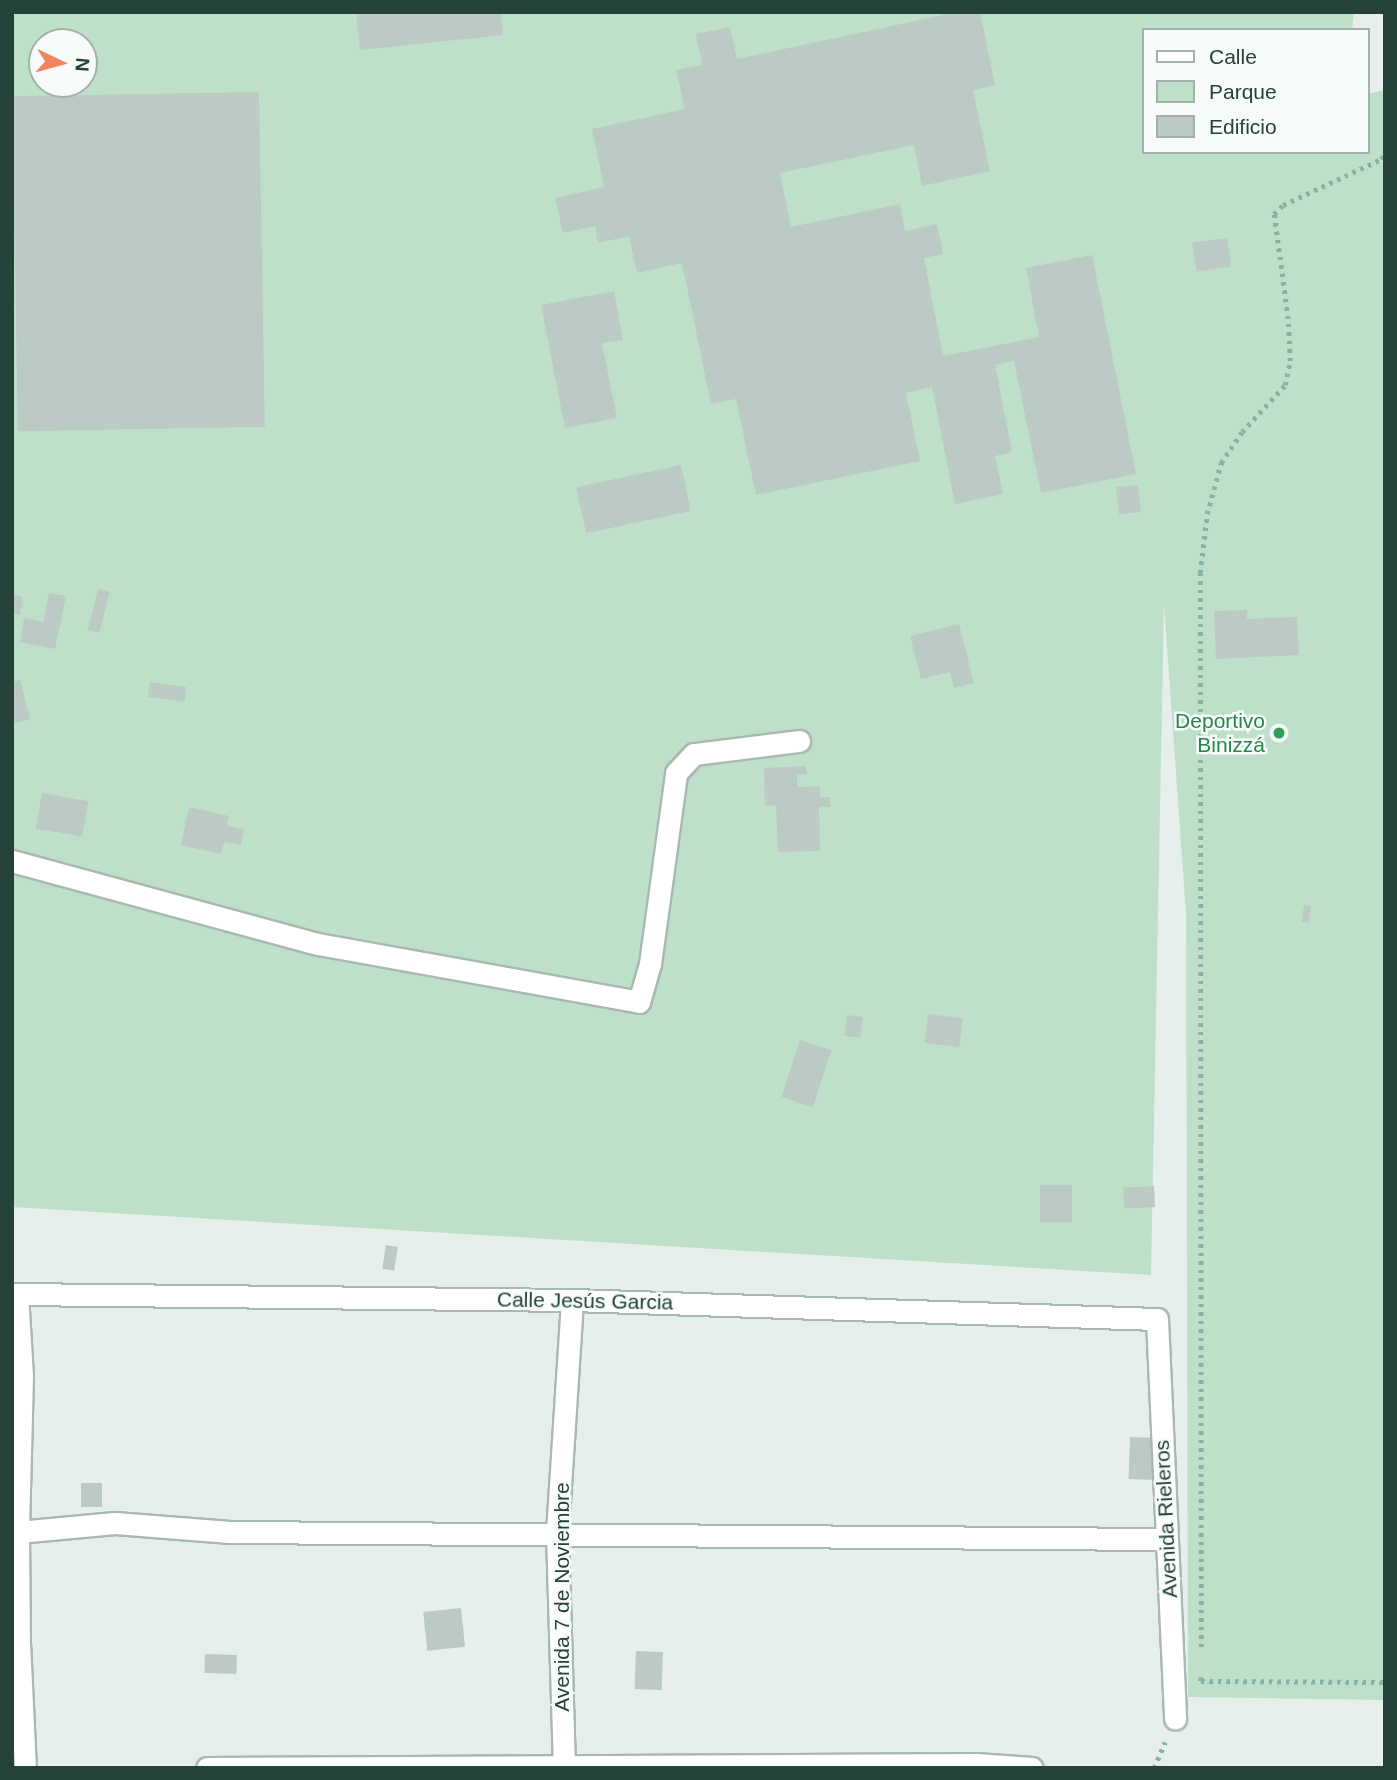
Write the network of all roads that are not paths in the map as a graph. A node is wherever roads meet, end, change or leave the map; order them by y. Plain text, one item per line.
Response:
1 (799, 741) dead end
2 (12, 861) edge
3 (15, 1294) edge
4 (572, 1300) junction
5 (1157, 1319) joint
6 (18, 1532) junction
7 (556, 1533) junction
8 (1167, 1539) junction
9 (1175, 1719) dead end
10 (564, 1767) edge
11 (24, 1768) edge
12 (206, 1768) edge
13 (1032, 1768) edge

1 - 2 street
3 - 4 street, Calle Jesús Garcia
3 - 6 street
4 - 5 street, Calle Jesús Garcia
4 - 7 street, Avenida 7 de Noviembre
5 - 8 street, Avenida Rieleros
6 - 7 street
6 - 11 street
7 - 8 street
7 - 10 street, Avenida 7 de Noviembre
8 - 9 street, Avenida Rieleros
10 - 12 street
10 - 13 street

